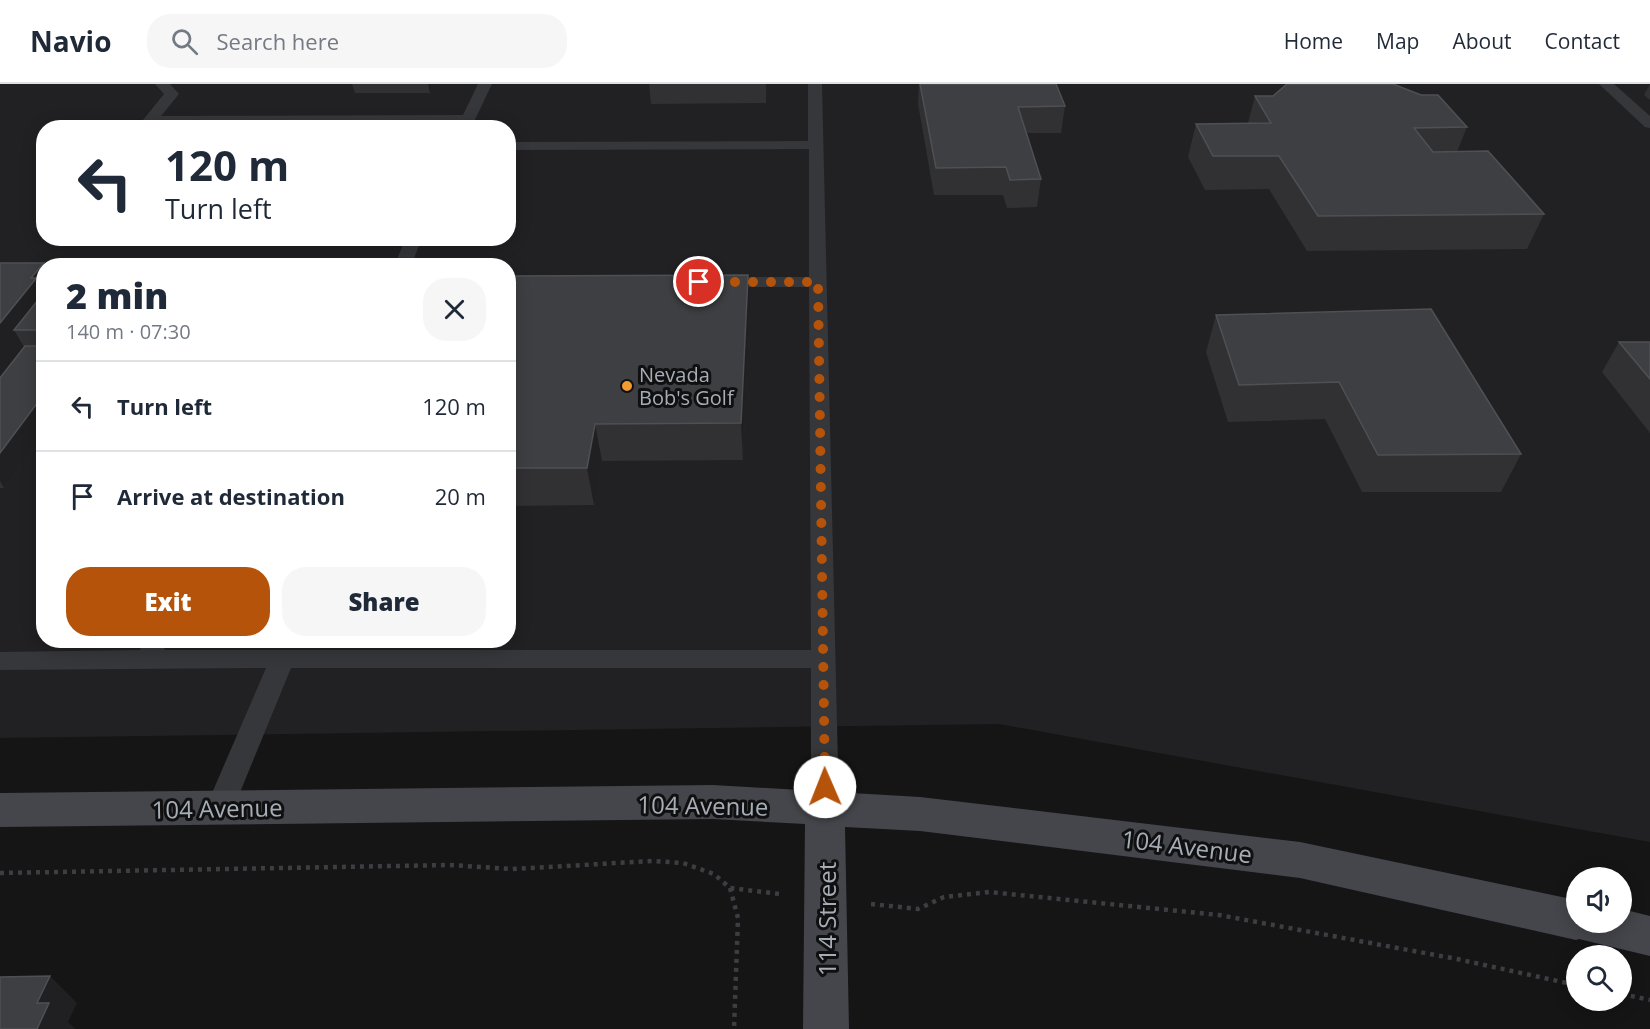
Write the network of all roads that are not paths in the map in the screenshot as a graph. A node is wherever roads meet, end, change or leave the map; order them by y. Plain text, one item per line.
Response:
1 (162, 84) edge
2 (485, 84) edge
3 (815, 84) edge
4 (1606, 84) edge
5 (150, 120) edge
6 (467, 120) edge
7 (1650, 124) edge
8 (516, 146) edge
9 (816, 146) junction
10 (699, 282) edge
11 (818, 282) junction
12 (152, 650) edge
13 (823, 658) junction
14 (282, 660) junction
15 (0, 661) edge
16 (219, 807) junction
17 (825, 809) junction
18 (0, 810) edge
19 (1566, 918) edge
20 (1632, 932) edge
21 (1650, 936) edge
22 (826, 1029) edge

1 - 5 lane
2 - 6 lane
3 - 9 lane
4 - 7 lane
8 - 9 lane
9 - 11 lane
10 - 11 lane
11 - 13 lane
12 - 14 lane
12 - 15 lane
13 - 14 lane
13 - 17 lane
14 - 16 lane
16 - 17 street, 104 Avenue
16 - 18 street, 104 Avenue
17 - 19 street, 104 Avenue
17 - 22 street, 114 Street
20 - 21 street

